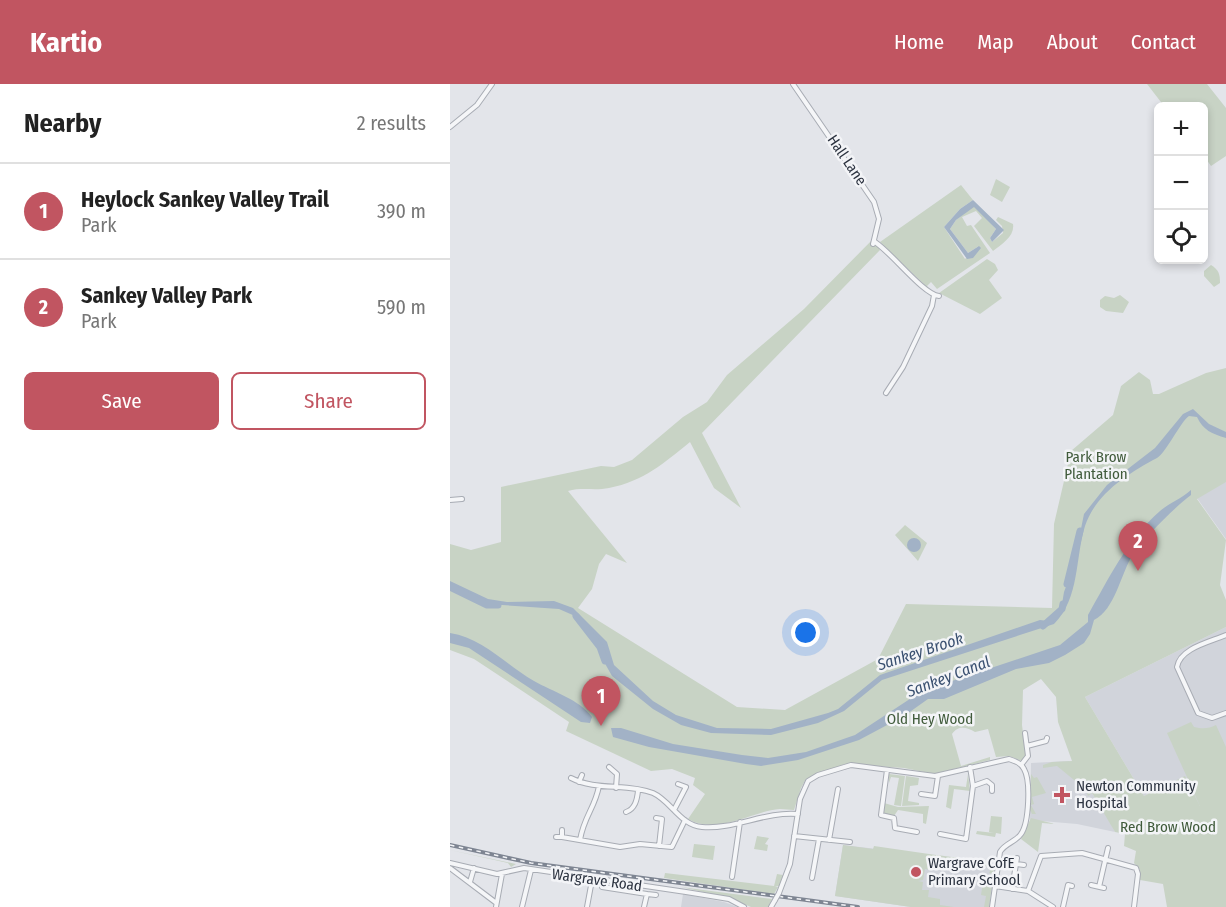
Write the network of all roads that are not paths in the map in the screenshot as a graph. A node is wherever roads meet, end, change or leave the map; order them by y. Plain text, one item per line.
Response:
1 (492, 84) edge
2 (793, 84) edge
3 (450, 127) edge
4 (886, 393) dead end
5 (462, 499) dead end
6 (450, 500) edge
7 (1226, 634) edge
8 (1226, 712) edge
9 (1025, 733) dead end
10 (1027, 746) junction
11 (1050, 748) dead end
12 (1021, 765) junction
13 (609, 767) dead end
14 (970, 767) junction
15 (887, 770) junction
16 (582, 775) dead end
17 (938, 776) junction
18 (571, 778) dead end
19 (579, 782) junction
20 (678, 784) dead end
21 (599, 786) junction
22 (973, 786) junction
23 (616, 788) junction
24 (838, 789) dead end
25 (638, 791) junction
26 (992, 791) dead end
27 (921, 794) dead end
28 (674, 810) junction
29 (626, 812) dead end
30 (798, 814) junction
31 (656, 818) dead end
32 (685, 820) junction
33 (740, 822) junction
34 (562, 830) dead end
35 (917, 832) dead end
36 (940, 834) dead end
37 (794, 836) junction
38 (556, 837) dead end
39 (562, 837) junction
40 (819, 839) junction
41 (829, 840) junction
42 (580, 841) junction
43 (850, 842) dead end
44 (659, 846) junction
45 (1108, 848) dead end
46 (1017, 858) dead end
47 (1106, 859) junction
48 (450, 863) edge
49 (1016, 864) junction
50 (1024, 865) dead end
51 (450, 868) edge
52 (474, 868) junction
53 (531, 870) junction
54 (502, 874) junction
55 (732, 877) dead end
56 (812, 878) dead end
57 (592, 880) junction
58 (470, 882) junction
59 (1091, 885) dead end
60 (995, 886) junction
61 (1072, 886) dead end
62 (602, 887) dead end
63 (1012, 889) junction
64 (1028, 891) junction
65 (646, 894) junction
66 (656, 895) dead end
67 (495, 904) edge
68 (522, 907) edge
69 (587, 907) edge
70 (644, 907) edge
71 (744, 907) edge
72 (771, 907) edge
73 (992, 907) edge
74 (1053, 907) edge
75 (1063, 907) edge
76 (1134, 907) edge

1 - 3 street
2 - 4 street, Hall Lane
5 - 6 street
7 - 8 street
9 - 10 street
10 - 11 street
10 - 12 street
12 - 14 street
12 - 60 street
13 - 23 street
14 - 17 street
14 - 22 street
15 - 17 street
15 - 30 street
15 - 35 street
16 - 19 street
17 - 27 street
18 - 19 street
19 - 21 street
20 - 28 street
21 - 23 street
21 - 42 street
22 - 26 street
22 - 36 street
23 - 25 street
24 - 41 street
25 - 28 street
25 - 29 street
28 - 32 street
30 - 33 street
30 - 37 street
31 - 44 street
32 - 33 street
32 - 44 street
33 - 55 street
34 - 39 street
37 - 40 street
37 - 72 street, bridge
38 - 39 street
39 - 42 street
40 - 41 street
40 - 56 street
41 - 43 street
42 - 44 street
45 - 47 street
46 - 49 street
47 - 59 street
47 - 64 street
47 - 76 street
48 - 52 street, Wargrave Road
49 - 50 street
49 - 63 street
51 - 58 street
52 - 54 street, Wargrave Road
52 - 58 street
53 - 54 street, Wargrave Road
53 - 57 street, Wargrave Road
53 - 68 street
54 - 67 street
57 - 69 street
57 - 71 street, Wargrave Road
58 - 67 street
60 - 63 street
60 - 73 street
61 - 75 street
62 - 65 street
63 - 64 street
64 - 74 street
65 - 66 street
65 - 70 street

